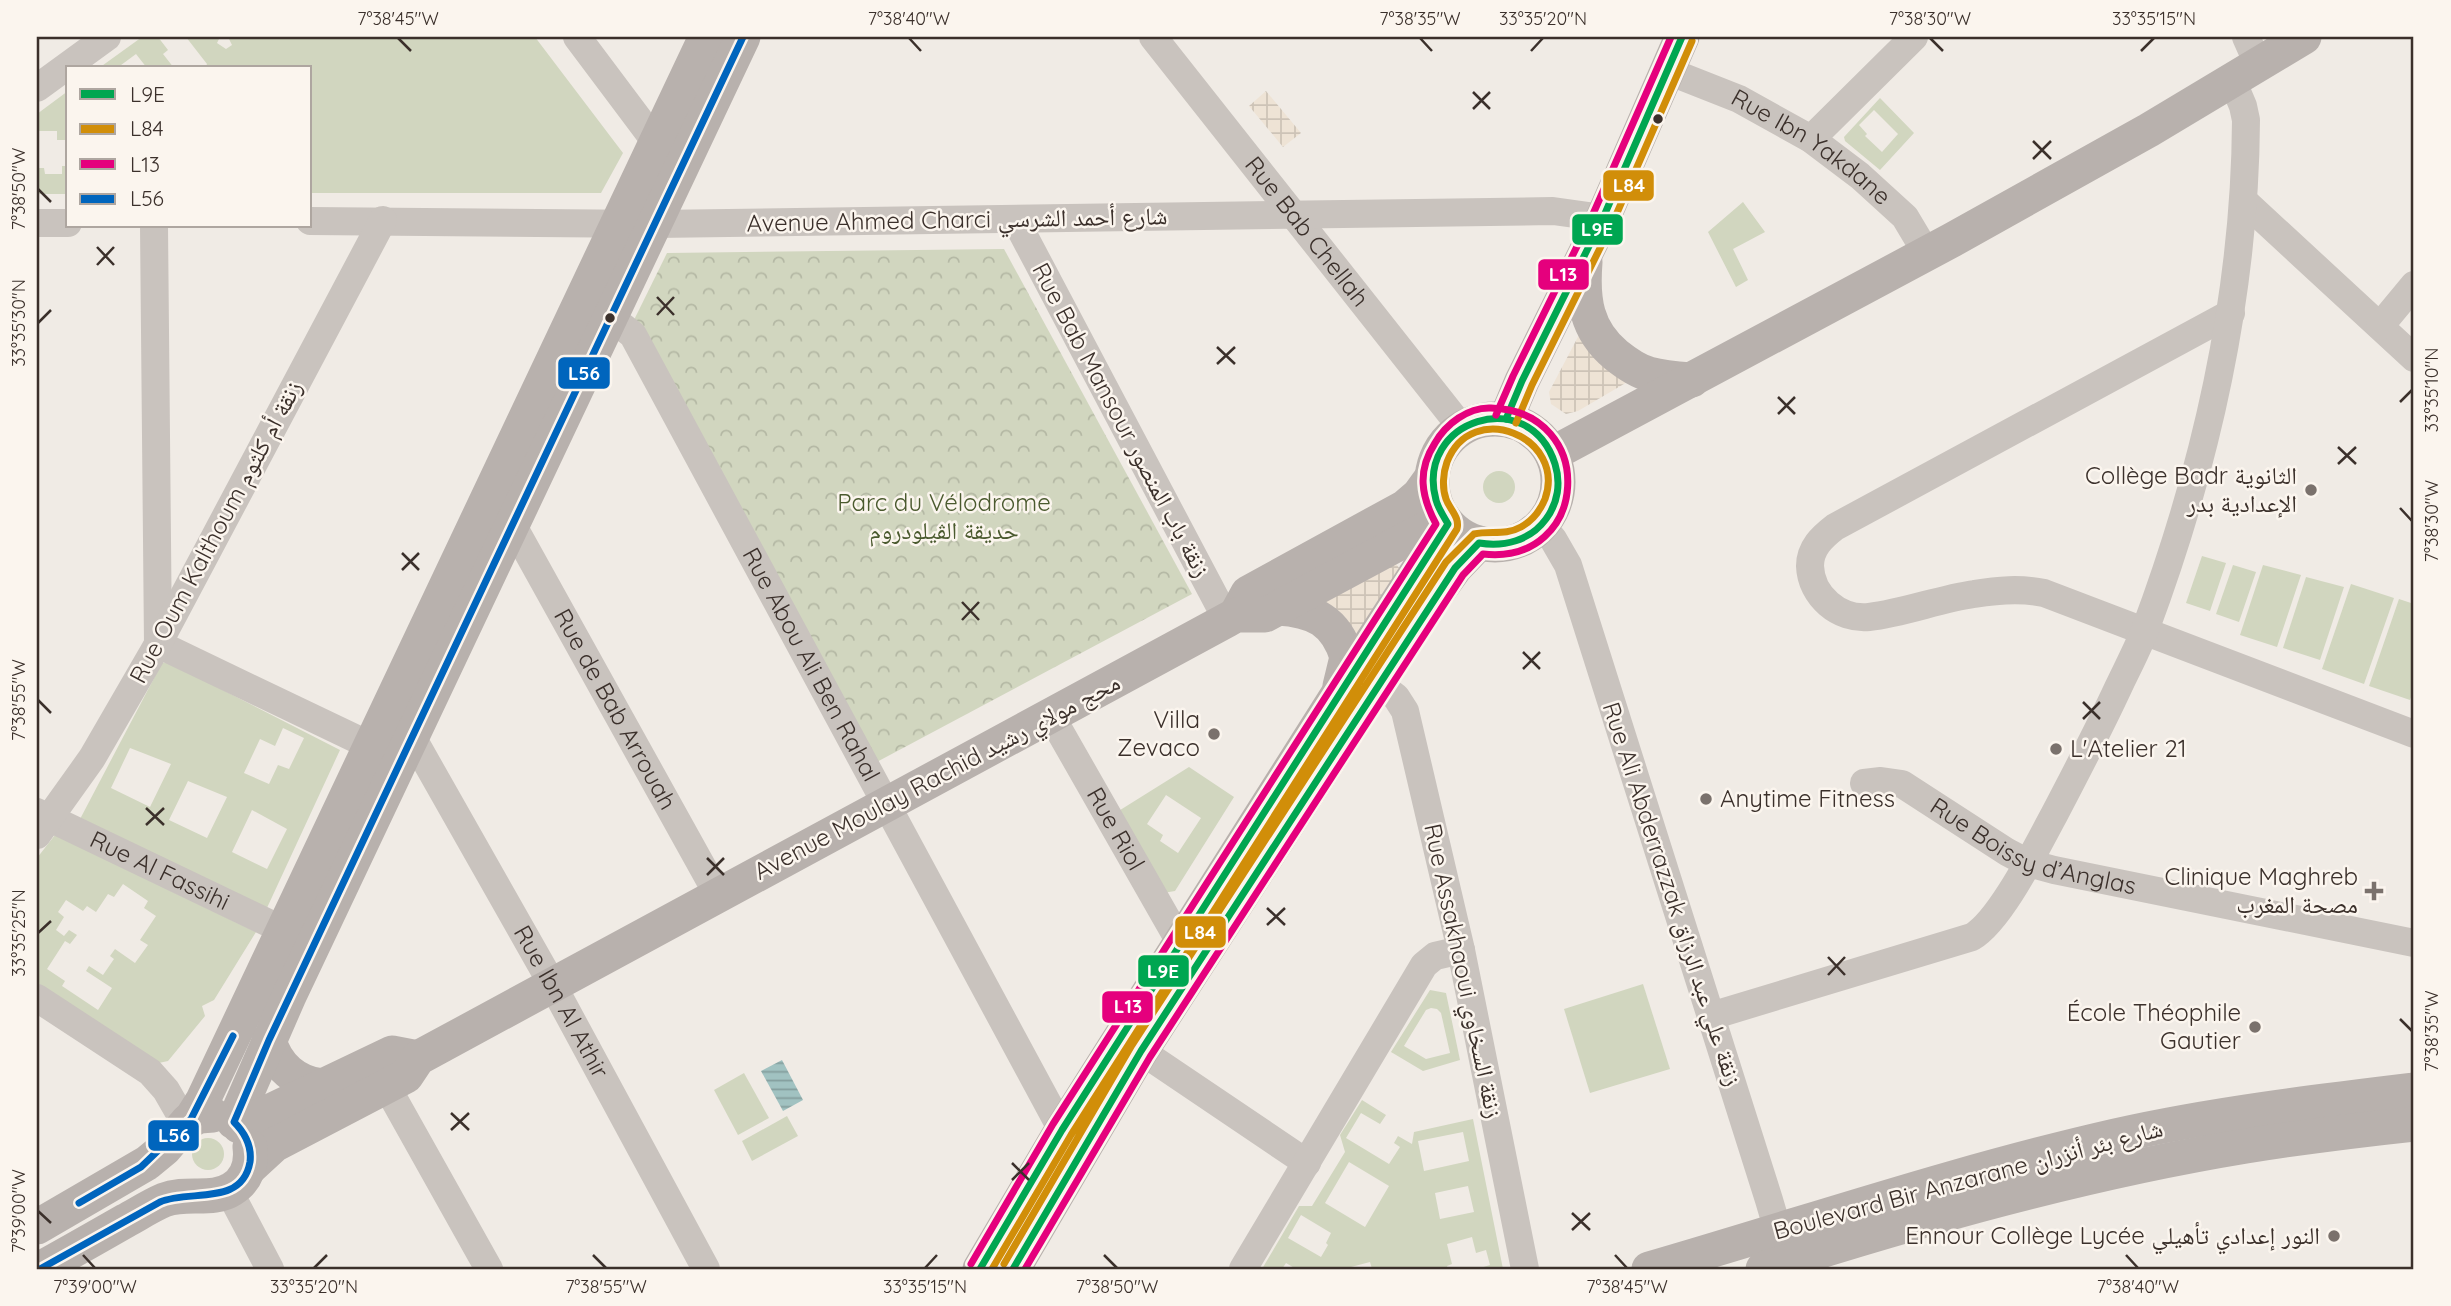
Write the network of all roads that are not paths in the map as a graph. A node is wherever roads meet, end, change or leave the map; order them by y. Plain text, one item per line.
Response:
1 (107, 37) edge
2 (577, 37) edge
3 (706, 37) edge
4 (743, 37) edge
5 (1153, 37) edge
6 (1682, 37) edge
7 (1914, 37) edge
8 (2304, 37) edge
9 (2245, 60) edge
10 (67, 66) edge
11 (66, 67) edge
12 (1668, 71) junction
13 (37, 88) edge
14 (1811, 139) junction
15 (656, 143) junction
16 (679, 173) junction
17 (2245, 202) junction
18 (1294, 215) junction
19 (1603, 218) junction
20 (1016, 219) junction
21 (383, 220) junction
22 (312, 221) edge
23 (37, 223) edge
24 (66, 223) edge
25 (617, 224) junction
26 (656, 225) junction
27 (154, 228) edge
28 (1927, 254) junction
29 (1585, 256) junction
30 (2414, 285) edge
31 (2231, 313) junction
32 (609, 323) junction
33 (2381, 326) junction
34 (2414, 358) edge
35 (1692, 380) junction
36 (1507, 419) junction
37 (1462, 428) junction
38 (1552, 454) junction
39 (1432, 477) junction
40 (1446, 522) junction
41 (513, 524) junction
42 (1541, 526) junction
43 (1479, 543) junction
44 (1278, 608) junction
45 (1231, 618) junction
46 (2144, 633) junction
47 (158, 644) junction
48 (1379, 684) junction
49 (1338, 694) junction
50 (1051, 716) junction
51 (2414, 734) edge
52 (412, 737) junction
53 (371, 747) junction
54 (1864, 783) dead end
55 (885, 805) junction
56 (41, 822) edge
57 (2028, 863) junction
58 (718, 895) junction
59 (283, 930) junction
60 (1180, 942) junction
61 (2414, 943) edge
62 (1461, 950) junction
63 (552, 984) junction
64 (37, 998) edge
65 (1711, 1016) junction
66 (269, 1040) junction
67 (1141, 1051) junction
68 (418, 1058) junction
69 (322, 1086) junction
70 (387, 1087) junction
71 (2414, 1090) edge
72 (236, 1124) junction
73 (2414, 1124) edge
74 (183, 1126) junction
75 (1062, 1130) junction
76 (1307, 1163) junction
77 (225, 1185) junction
78 (38, 1225) edge
79 (1779, 1258) edge
80 (40, 1269) edge
81 (270, 1269) edge
82 (489, 1269) edge
83 (705, 1269) edge
84 (980, 1269) edge
85 (1013, 1269) edge
86 (1242, 1269) edge
87 (1525, 1269) edge
88 (1649, 1269) edge

1 - 10 street
2 - 15 street
3 - 15 main road
4 - 16 main road
5 - 18 street, Rue Bab Chellah
6 - 12 main road
7 - 14 street
8 - 9 main road
9 - 17 street
9 - 28 main road
11 - 13 street
12 - 14 street, Rue Ibn Yakdane
12 - 19 main road
14 - 28 street, Rue Ibn Yakdane
15 - 16 street
15 - 25 main road
16 - 26 main road
17 - 31 street
17 - 33 street
18 - 19 street, Avenue Ahmed Charci شارع أحمد الشرسي
18 - 20 street, Avenue Ahmed Charci شارع أحمد الشرسي
18 - 37 street, Rue Bab Chellah
19 - 29 main road
20 - 26 street, Avenue Ahmed Charci شارع أحمد الشرسي
20 - 45 street, Rue Bab Mansour زنقة باب المنصور
21 - 22 street, Avenue Ahmed Charci شارع أحمد الشرسي
21 - 25 street, Avenue Ahmed Charci شارع أحمد الشرسي
21 - 47 street, Rue Oum Kalthoum زنقة أم كلثوم
23 - 24 street
25 - 26 street, Avenue Ahmed Charci شارع أحمد الشرسي
25 - 53 main road
26 - 32 main road
27 - 47 street
28 - 35 main road
29 - 35 main road
29 - 36 main road
30 - 33 street
31 - 46 street
31 - 46 street
32 - 41 main road
32 - 55 street, Rue Abou Ali Ben Rahal
33 - 34 street
35 - 38 main road
36 - 37 main road
36 - 38 main road
37 - 39 main road
38 - 42 main road
39 - 40 main road
39 - 45 main road, Avenue Moulay Rachid محج مولاي رشيد
40 - 43 main road
40 - 44 main road, Avenue Moulay Rachid محج مولاي رشيد
40 - 49 main road
41 - 52 main road
41 - 58 street, Rue de Bab Arrouah
42 - 43 main road
42 - 65 street, Rue Ali Abderrazzak زنقة علي عبد الرزاق
43 - 48 main road
44 - 45 main road, Avenue Moulay Rachid محج مولاي رشيد
44 - 49 main road
45 - 50 main road, Avenue Moulay Rachid محج مولاي رشيد
46 - 51 street
46 - 57 street
47 - 53 street
47 - 56 street, Rue Oum Kalthoum زنقة أم كلثوم
48 - 62 street, Rue Assakhaoui زنقة السخاوي
48 - 67 main road
49 - 60 main road
50 - 55 main road, Avenue Moulay Rachid محج مولاي رشيد
50 - 60 street, Rue Riol
52 - 63 street, Rue Ibn Al Athir
52 - 66 main road
53 - 59 main road
54 - 57 street, Rue Boissy d’Anglas
55 - 58 main road, Avenue Moulay Rachid محج مولاي رشيد
55 - 75 street, Rue Abou Ali Ben Rahal
56 - 59 street, Rue Al Fassihi
57 - 61 street, Rue Boissy d’Anglas
57 - 65 street
58 - 63 main road, Avenue Moulay Rachid محج مولاي رشيد
59 - 74 main road
60 - 75 main road
62 - 76 street
62 - 87 street, Rue Assakhaoui زنقة السخاوي
63 - 68 main road, Avenue Moulay Rachid محج مولاي رشيد
63 - 83 street, Rue Ibn Al Athir
64 - 74 street
65 - 79 street, Rue Ali Abderrazzak زنقة علي عبد الرزاق
66 - 69 main road
66 - 72 main road
67 - 76 street
67 - 85 main road
68 - 69 main road
68 - 70 main road, Avenue Moulay Rachid محج مولاي رشيد
69 - 72 main road
70 - 77 main road, Avenue Moulay Rachid محج مولاي رشيد
70 - 82 street
71 - 79 main road, Boulevard Bir Anzarane شارع بئر أنزران
72 - 74 main road
72 - 77 main road
73 - 79 main road, Boulevard Bir Anzarane شارع بئر أنزران
74 - 77 main road
74 - 78 main road
75 - 84 main road
76 - 86 street
77 - 80 main road
77 - 81 street
79 - 88 main road, Boulevard Bir Anzarane شارع بئر أنزران

